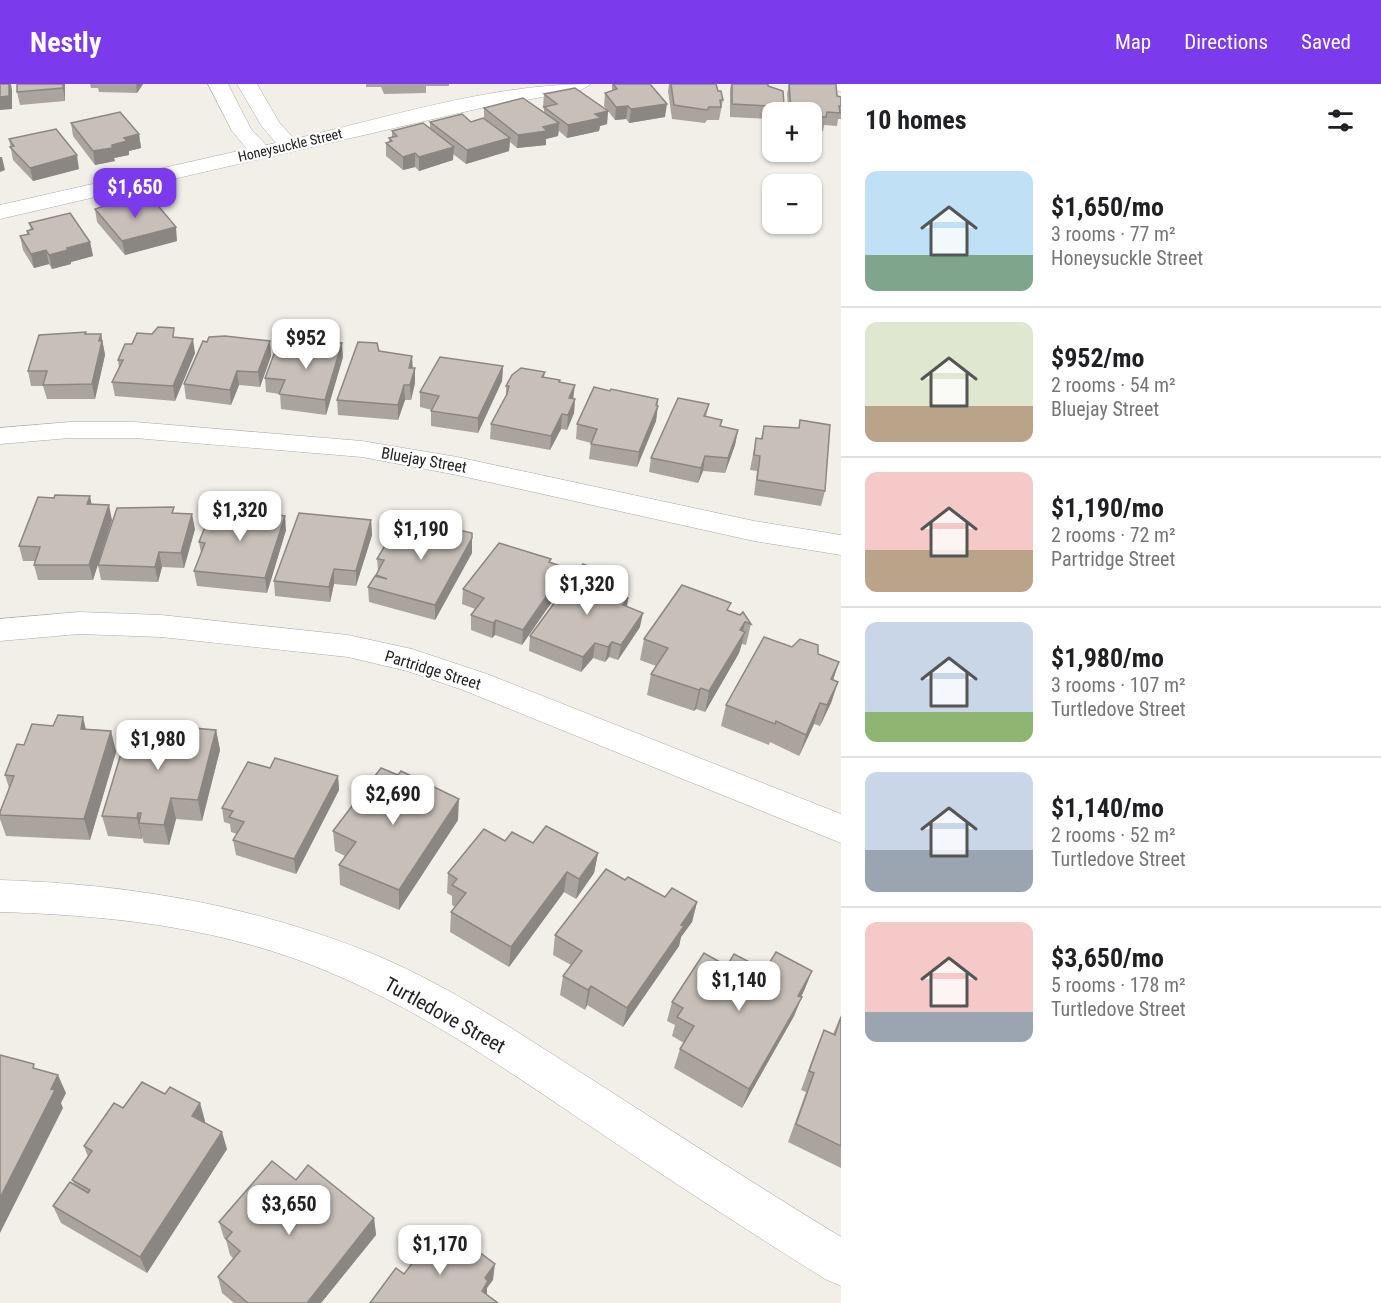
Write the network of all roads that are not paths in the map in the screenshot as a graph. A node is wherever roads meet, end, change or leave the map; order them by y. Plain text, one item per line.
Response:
1 (218, 84) edge
2 (581, 84) edge
3 (823, 84) edge
4 (841, 85) edge
5 (252, 93) edge
6 (229, 106) junction
7 (289, 145) junction
8 (260, 151) junction
9 (0, 212) edge
10 (0, 436) edge
11 (841, 545) edge
12 (0, 630) edge
13 (841, 829) edge
14 (0, 896) edge
15 (841, 1263) edge

1 - 6 street
2 - 7 street, Honeysuckle Street
3 - 4 street
5 - 6 street
5 - 7 street
6 - 8 street
7 - 8 street, Honeysuckle Street
8 - 9 street, Honeysuckle Street
10 - 11 street, Bluejay Street
12 - 13 street, Partridge Street
14 - 15 street, Turtledove Street

